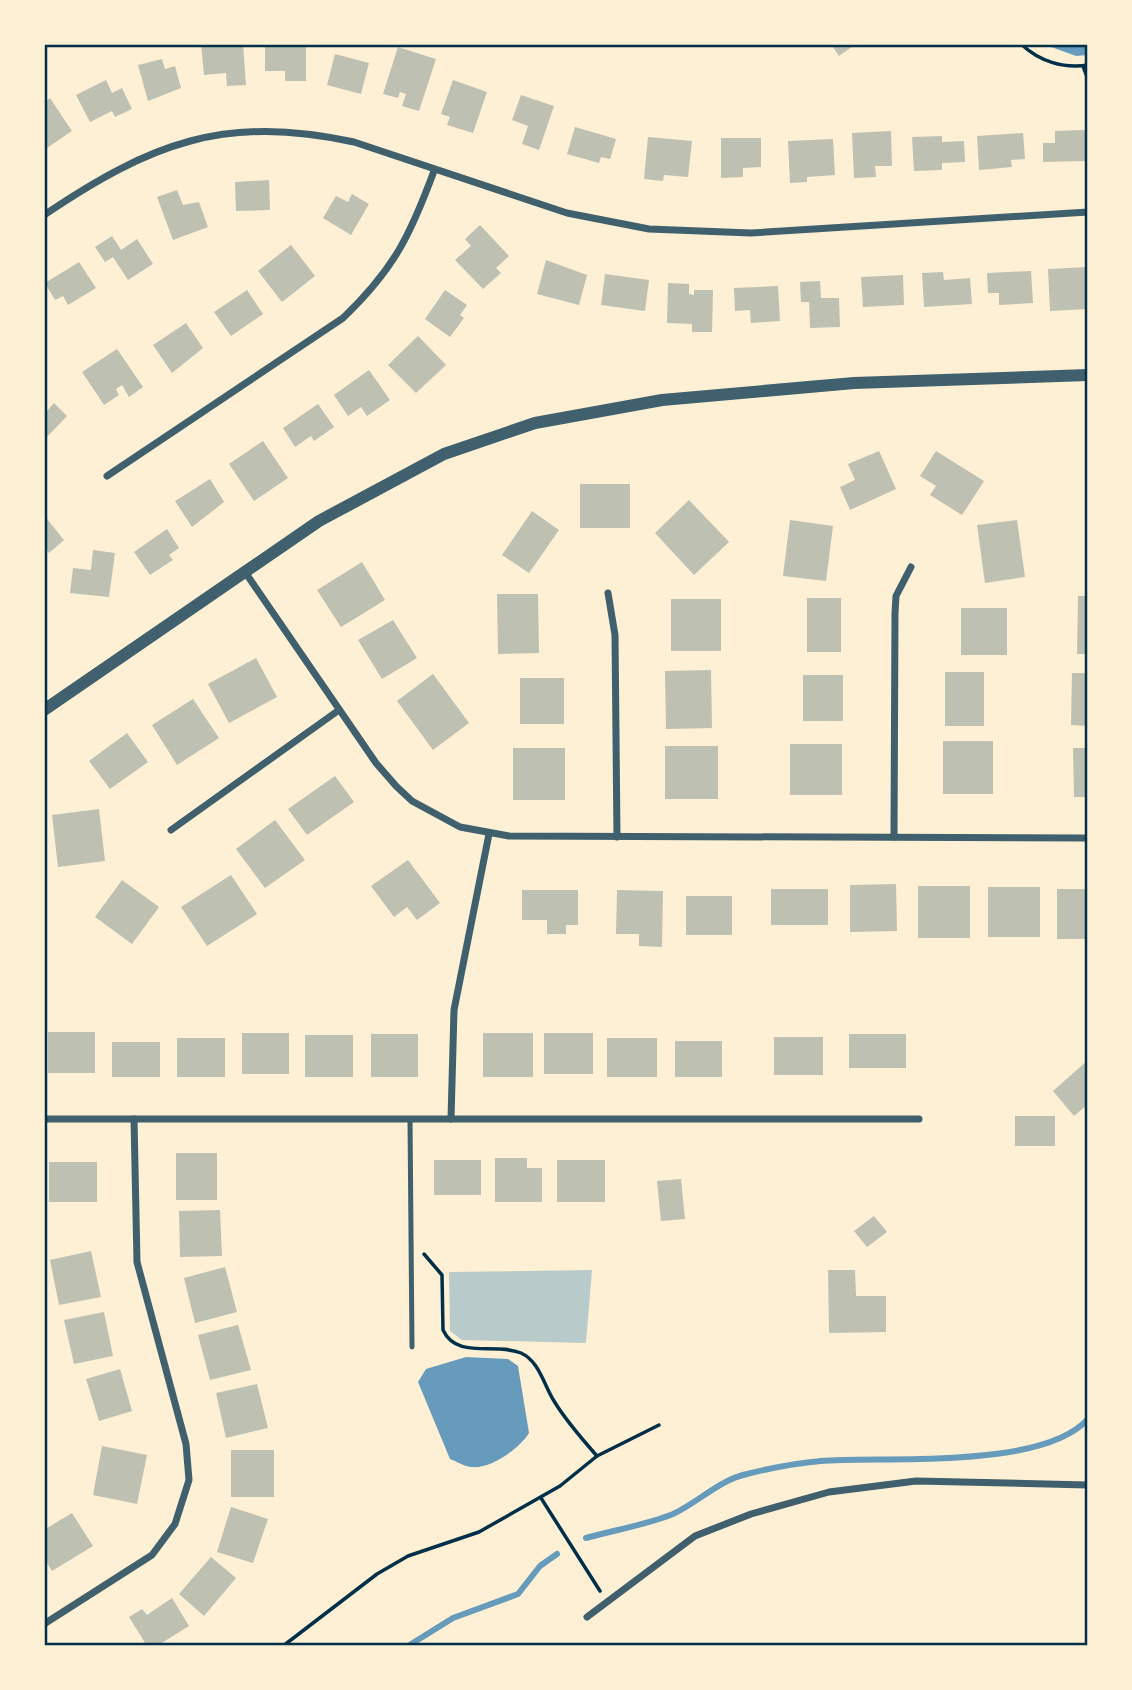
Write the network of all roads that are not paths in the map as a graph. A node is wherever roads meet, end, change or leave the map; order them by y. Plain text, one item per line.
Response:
1 (434, 171) junction
2 (1088, 212) edge
3 (44, 215) edge
4 (1088, 375) edge
5 (107, 476) dead end
6 (911, 567) dead end
7 (245, 572) junction
8 (608, 593) dead end
9 (44, 710) edge
10 (339, 710) junction
11 (171, 830) dead end
12 (489, 834) junction
13 (617, 837) junction
14 (894, 837) junction
15 (1088, 838) edge
16 (44, 1119) edge
17 (134, 1119) junction
18 (410, 1119) junction
19 (451, 1119) junction
20 (919, 1119) dead end
21 (412, 1348) dead end
22 (1088, 1485) edge
23 (587, 1617) dead end
24 (44, 1625) edge

1 - 2 street
1 - 3 street
1 - 5 street
4 - 7 street
6 - 14 street
7 - 9 street
7 - 10 street
8 - 13 street
10 - 11 street
10 - 12 street
12 - 13 street
12 - 19 street
13 - 14 street
14 - 15 street
16 - 17 street
17 - 18 street
17 - 24 street
18 - 19 street
18 - 21 lane
19 - 20 street
22 - 23 street

